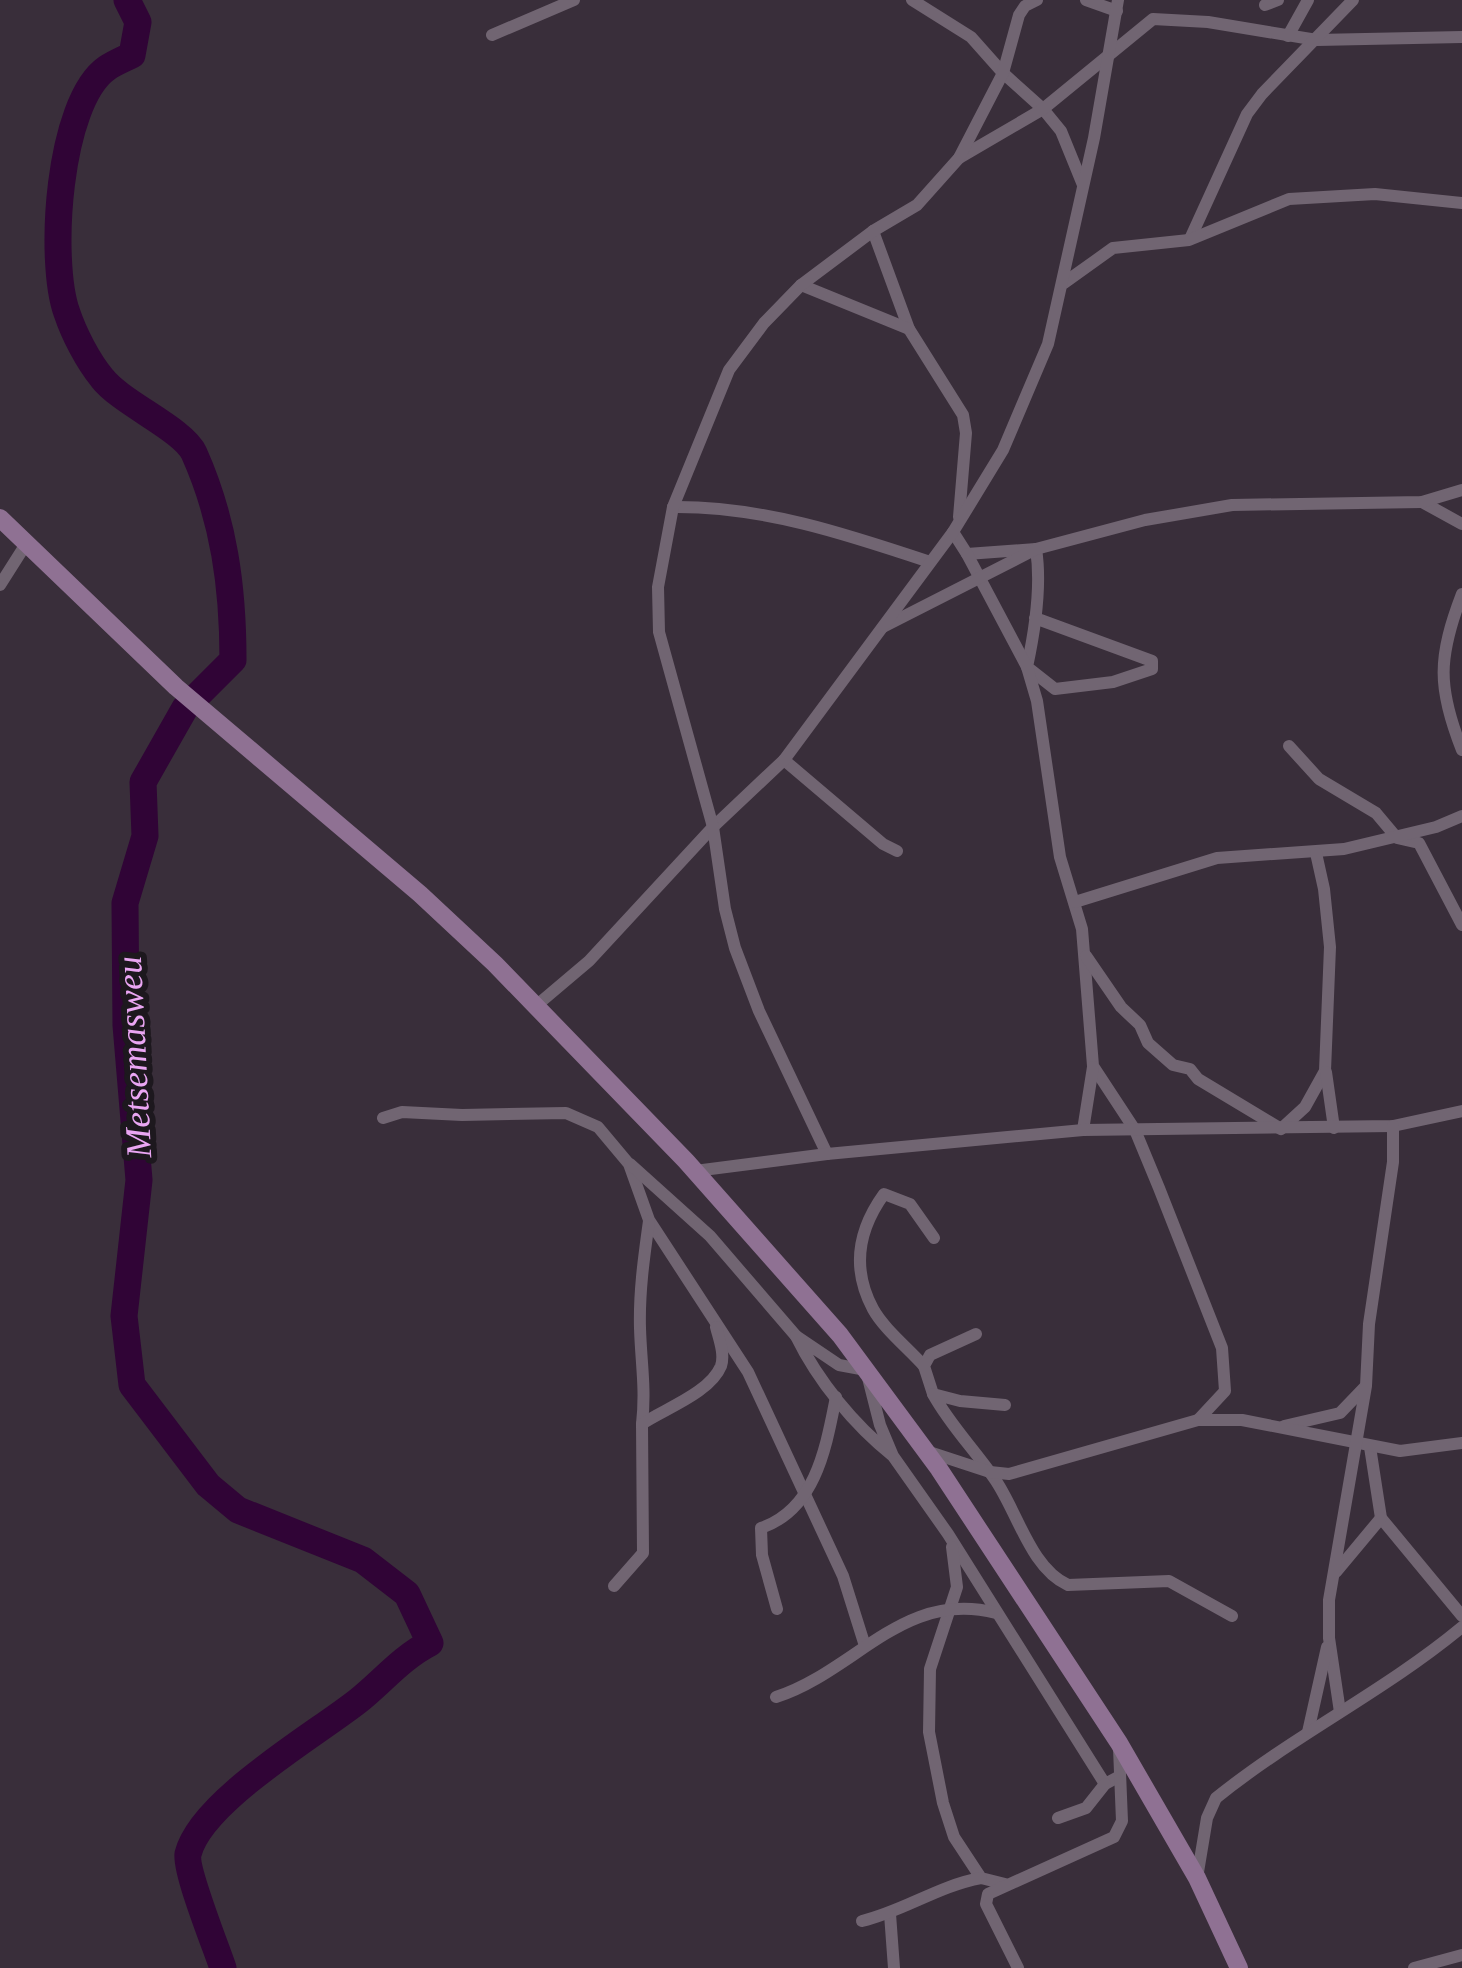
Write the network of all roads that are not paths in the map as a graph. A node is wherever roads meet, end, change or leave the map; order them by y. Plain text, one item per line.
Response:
1 (574, 0) edge
2 (912, 0) edge
3 (1037, 0) edge
4 (1086, 0) edge
5 (1308, 0) edge
6 (1353, 0) edge
7 (1118, 6) edge
8 (492, 35) dead end
9 (1288, 36) junction
10 (1462, 38) edge
11 (1317, 40) junction
12 (1110, 56) junction
13 (1003, 74) junction
14 (1043, 109) junction
15 (959, 158) junction
16 (1083, 186) junction
17 (1462, 202) edge
18 (873, 231) junction
19 (1189, 240) junction
20 (1063, 283) junction
21 (801, 285) junction
22 (909, 329) junction
23 (1462, 490) edge
24 (1422, 502) junction
25 (673, 507) junction
26 (0, 518) edge
27 (1462, 524) edge
28 (956, 528) junction
29 (26, 544) junction
30 (1036, 549) junction
31 (967, 554) junction
32 (930, 562) junction
33 (979, 580) junction
34 (0, 585) edge
35 (1462, 594) edge
36 (1035, 618) junction
37 (882, 628) junction
38 (1028, 668) junction
39 (1289, 746) dead end
40 (1462, 750) edge
41 (784, 760) junction
42 (1462, 816) edge
43 (713, 827) junction
44 (1397, 838) junction
45 (897, 851) dead end
46 (1316, 853) junction
47 (1075, 902) junction
48 (1462, 925) edge
49 (1085, 955) junction
50 (536, 1005) junction
51 (1093, 1066) junction
52 (1325, 1071) junction
53 (1462, 1111) edge
54 (382, 1118) dead end
55 (1393, 1126) junction
56 (1334, 1128) junction
57 (1281, 1129) junction
58 (1083, 1130) junction
59 (1136, 1130) junction
60 (827, 1154) junction
61 (629, 1164) junction
62 (695, 1171) junction
63 (649, 1220) junction
64 (934, 1238) dead end
65 (716, 1326) junction
66 (976, 1334) dead end
67 (796, 1336) junction
68 (924, 1366) junction
69 (866, 1370) junction
70 (1366, 1386) junction
71 (933, 1394) junction
72 (836, 1397) junction
73 (1005, 1405) dead end
74 (1198, 1420) junction
75 (642, 1424) junction
76 (1278, 1427) junction
77 (1462, 1443) edge
78 (1364, 1446) junction
79 (925, 1450) junction
80 (892, 1456) junction
81 (990, 1472) junction
82 (804, 1497) junction
83 (1381, 1518) junction
84 (951, 1540) junction
85 (1333, 1576) junction
86 (614, 1586) dead end
87 (777, 1609) dead end
88 (947, 1610) junction
89 (998, 1613) junction
90 (1232, 1616) dead end
91 (1462, 1616) edge
92 (1462, 1628) edge
93 (1329, 1638) junction
94 (865, 1646) junction
95 (776, 1697) dead end
96 (1340, 1712) junction
97 (1308, 1733) junction
98 (1119, 1743) junction
99 (1120, 1776) junction
100 (1105, 1784) junction
101 (1058, 1818) dead end
102 (980, 1878) junction
103 (1197, 1878) junction
104 (1005, 1884) junction
105 (890, 1914) junction
106 (862, 1921) dead end
107 (1462, 1955) edge
108 (893, 1968) edge
109 (1018, 1968) edge
110 (1239, 1968) edge
111 (1414, 1968) edge

1 - 8 street
2 - 13 street
3 - 13 street
4 - 7 street
5 - 9 street
6 - 11 street
7 - 12 street
9 - 11 street
9 - 12 street
10 - 11 street
11 - 19 street
12 - 14 street
12 - 16 street
13 - 14 street
13 - 15 street
14 - 15 street
14 - 16 street
15 - 18 street
16 - 20 street
17 - 19 street
18 - 21 street
18 - 22 street
19 - 20 street
20 - 28 street
21 - 22 street
21 - 25 street
22 - 28 street
23 - 24 street
24 - 27 street
24 - 30 street
25 - 32 street
25 - 43 street
26 - 29 street
28 - 31 street
28 - 32 street
29 - 34 street
29 - 50 street
30 - 31 street
30 - 33 street
30 - 36 street
31 - 33 street
32 - 37 street
33 - 37 street
33 - 38 street
35 - 40 street
36 - 38 street
36 - 38 street
37 - 41 street
38 - 47 street
39 - 44 street
41 - 43 street
41 - 45 street
42 - 44 street
43 - 50 street
43 - 60 street
44 - 46 street
44 - 48 street
46 - 47 street
46 - 52 street
47 - 49 street
49 - 51 street
49 - 57 street
50 - 62 street
51 - 58 street
51 - 59 street
52 - 56 street
52 - 57 street
53 - 55 street
54 - 61 street
55 - 56 street
55 - 70 street
56 - 57 street
57 - 59 street
58 - 59 street
58 - 60 street
59 - 74 street
60 - 62 street
61 - 63 street
61 - 67 street
62 - 69 street
63 - 65 street
63 - 75 street
64 - 68 street
65 - 75 street
65 - 82 street
66 - 68 street
67 - 69 street
67 - 72 street
68 - 71 street
69 - 79 street
69 - 80 street
70 - 76 street
70 - 78 street
71 - 73 street
71 - 81 street
72 - 80 street
72 - 82 street
74 - 76 street
74 - 81 street
75 - 86 street
76 - 78 street
77 - 78 street
78 - 83 street
78 - 85 street
79 - 81 street
79 - 98 street
80 - 84 street
81 - 90 street
82 - 87 street
82 - 94 street
83 - 85 street
83 - 91 street
84 - 88 street
84 - 89 street
85 - 93 street
88 - 89 street
88 - 94 street
88 - 102 street
89 - 100 street
92 - 96 street
93 - 96 street
93 - 97 street
94 - 95 street
96 - 97 street
97 - 103 street
98 - 99 street
98 - 103 street
99 - 100 street
99 - 104 street
100 - 101 street
102 - 104 street
102 - 105 street
103 - 110 street
104 - 109 street
105 - 106 street
105 - 108 street
107 - 111 street

